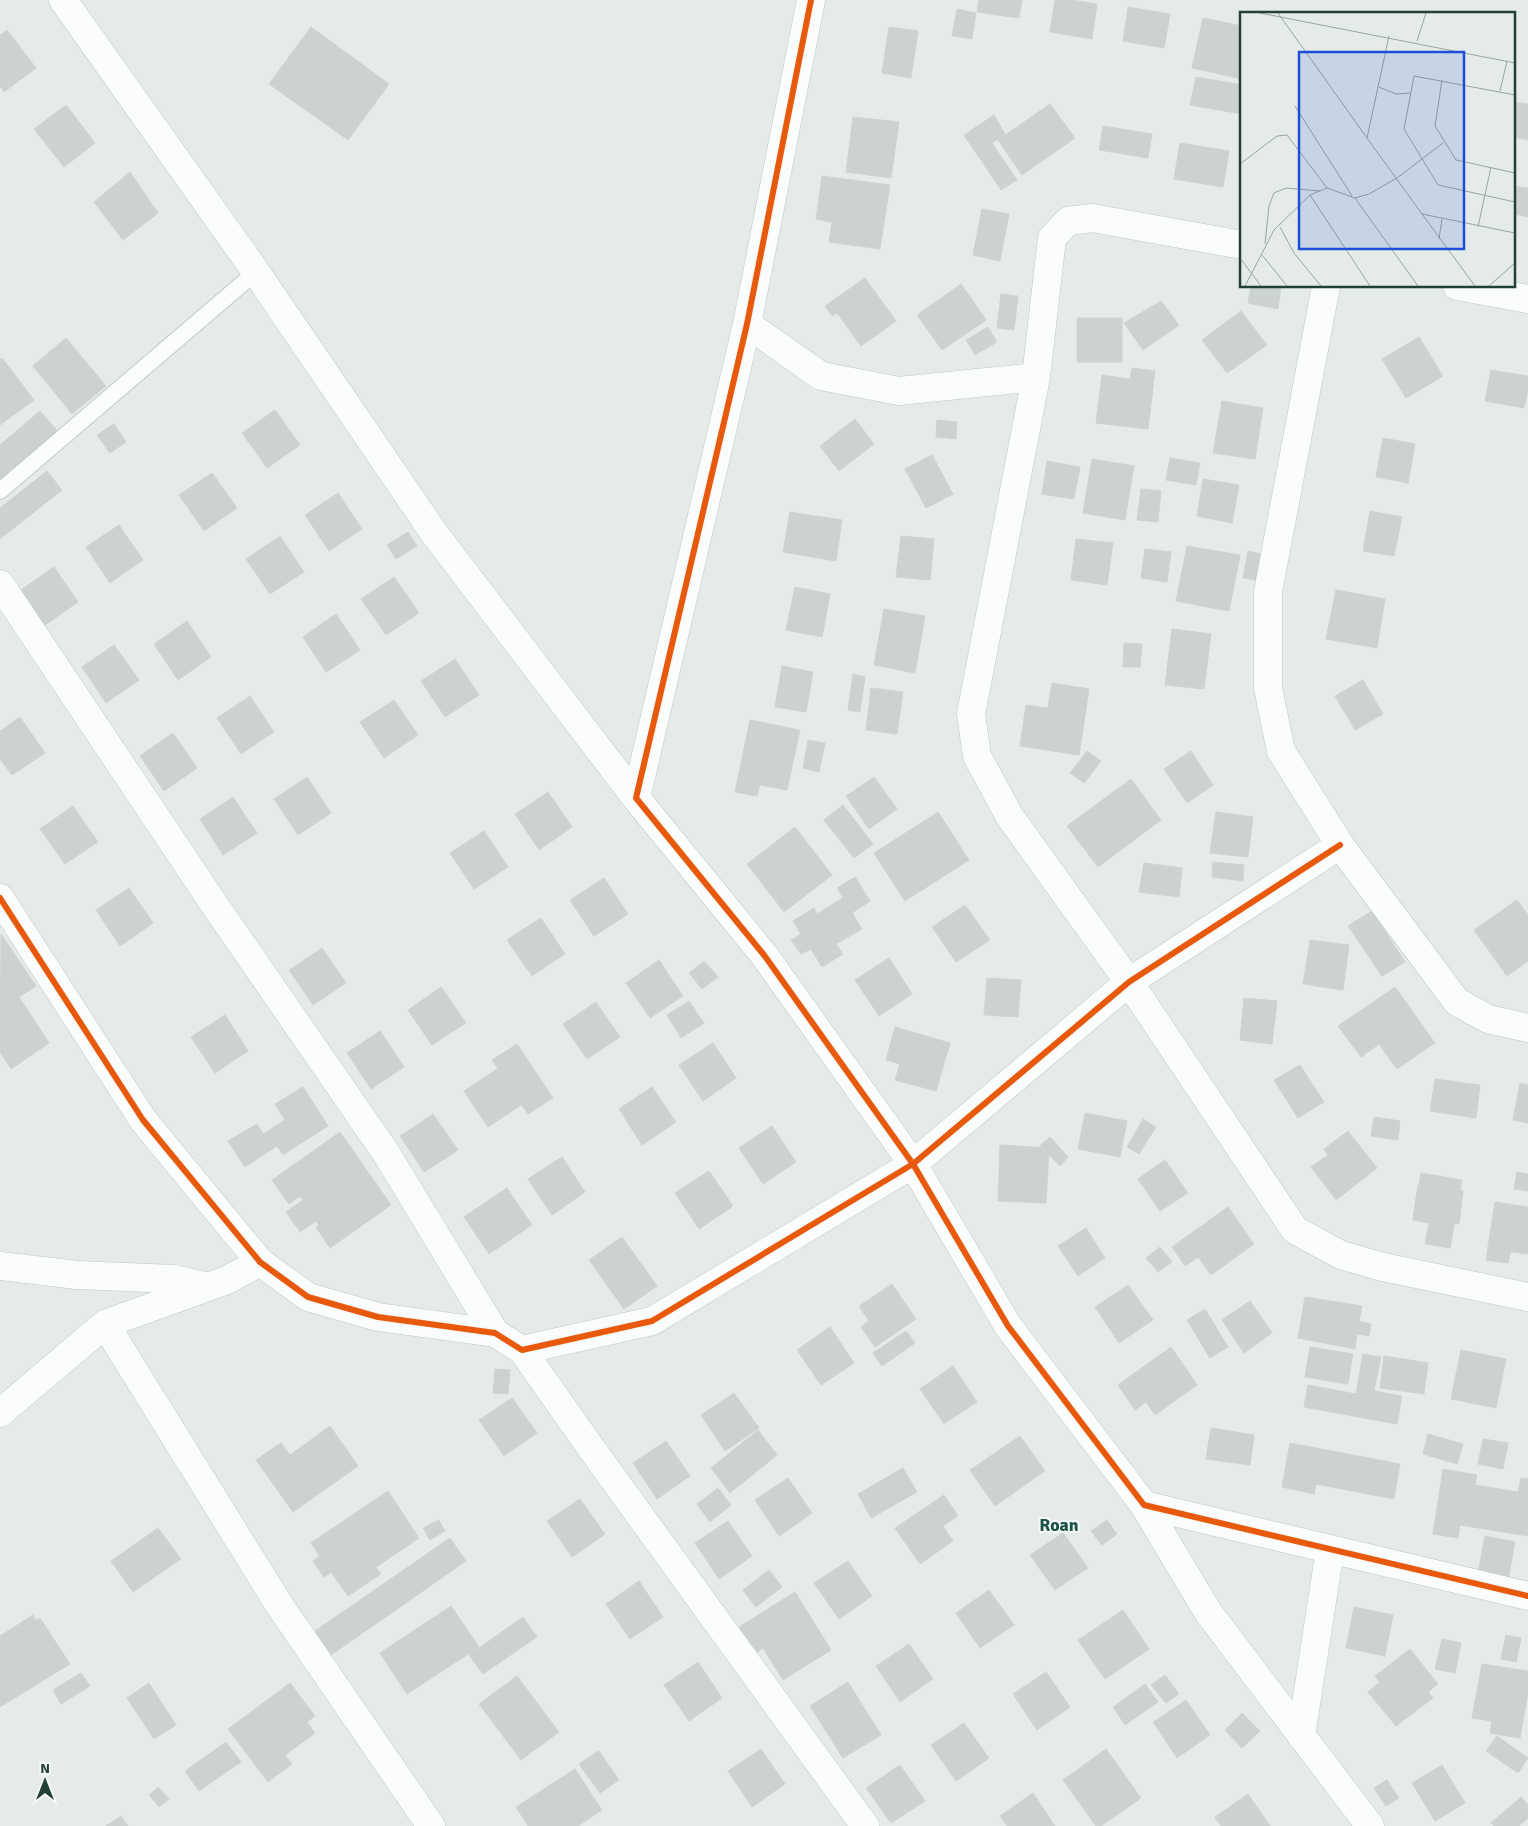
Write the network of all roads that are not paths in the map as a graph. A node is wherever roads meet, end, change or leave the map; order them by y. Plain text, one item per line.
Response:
1 (63, 0) edge
2 (811, 0) edge
3 (1240, 245) edge
4 (256, 272) junction
5 (1326, 288) edge
6 (1468, 288) edge
7 (1528, 299) edge
8 (748, 324) junction
9 (1036, 377) junction
10 (0, 492) edge
11 (0, 584) edge
12 (636, 798) junction
13 (1340, 845) junction
14 (0, 898) edge
15 (1129, 982) junction
16 (1528, 1028) edge
17 (914, 1164) junction
18 (260, 1262) junction
19 (0, 1266) edge
20 (208, 1287) junction
21 (1528, 1297) edge
22 (105, 1324) junction
23 (495, 1333) junction
24 (522, 1350) junction
25 (0, 1413) edge
26 (1144, 1505) junction
27 (1330, 1550) junction
28 (1528, 1596) edge
29 (1301, 1736) junction
30 (431, 1826) edge
31 (865, 1826) edge
32 (1370, 1826) edge

1 - 4 street
2 - 8 street
3 - 9 street
4 - 10 lane
4 - 12 street
5 - 13 street
6 - 7 street
8 - 9 street
8 - 12 street
9 - 15 street
11 - 23 street
12 - 17 street
13 - 15 street
13 - 16 street
14 - 18 street
15 - 17 street
15 - 21 street
17 - 24 street
17 - 26 street
18 - 20 street
18 - 23 street
19 - 20 street
20 - 22 street
22 - 25 street
22 - 30 street
23 - 24 street
24 - 31 street
26 - 27 street
26 - 29 street
27 - 28 street
27 - 29 street
29 - 32 street

